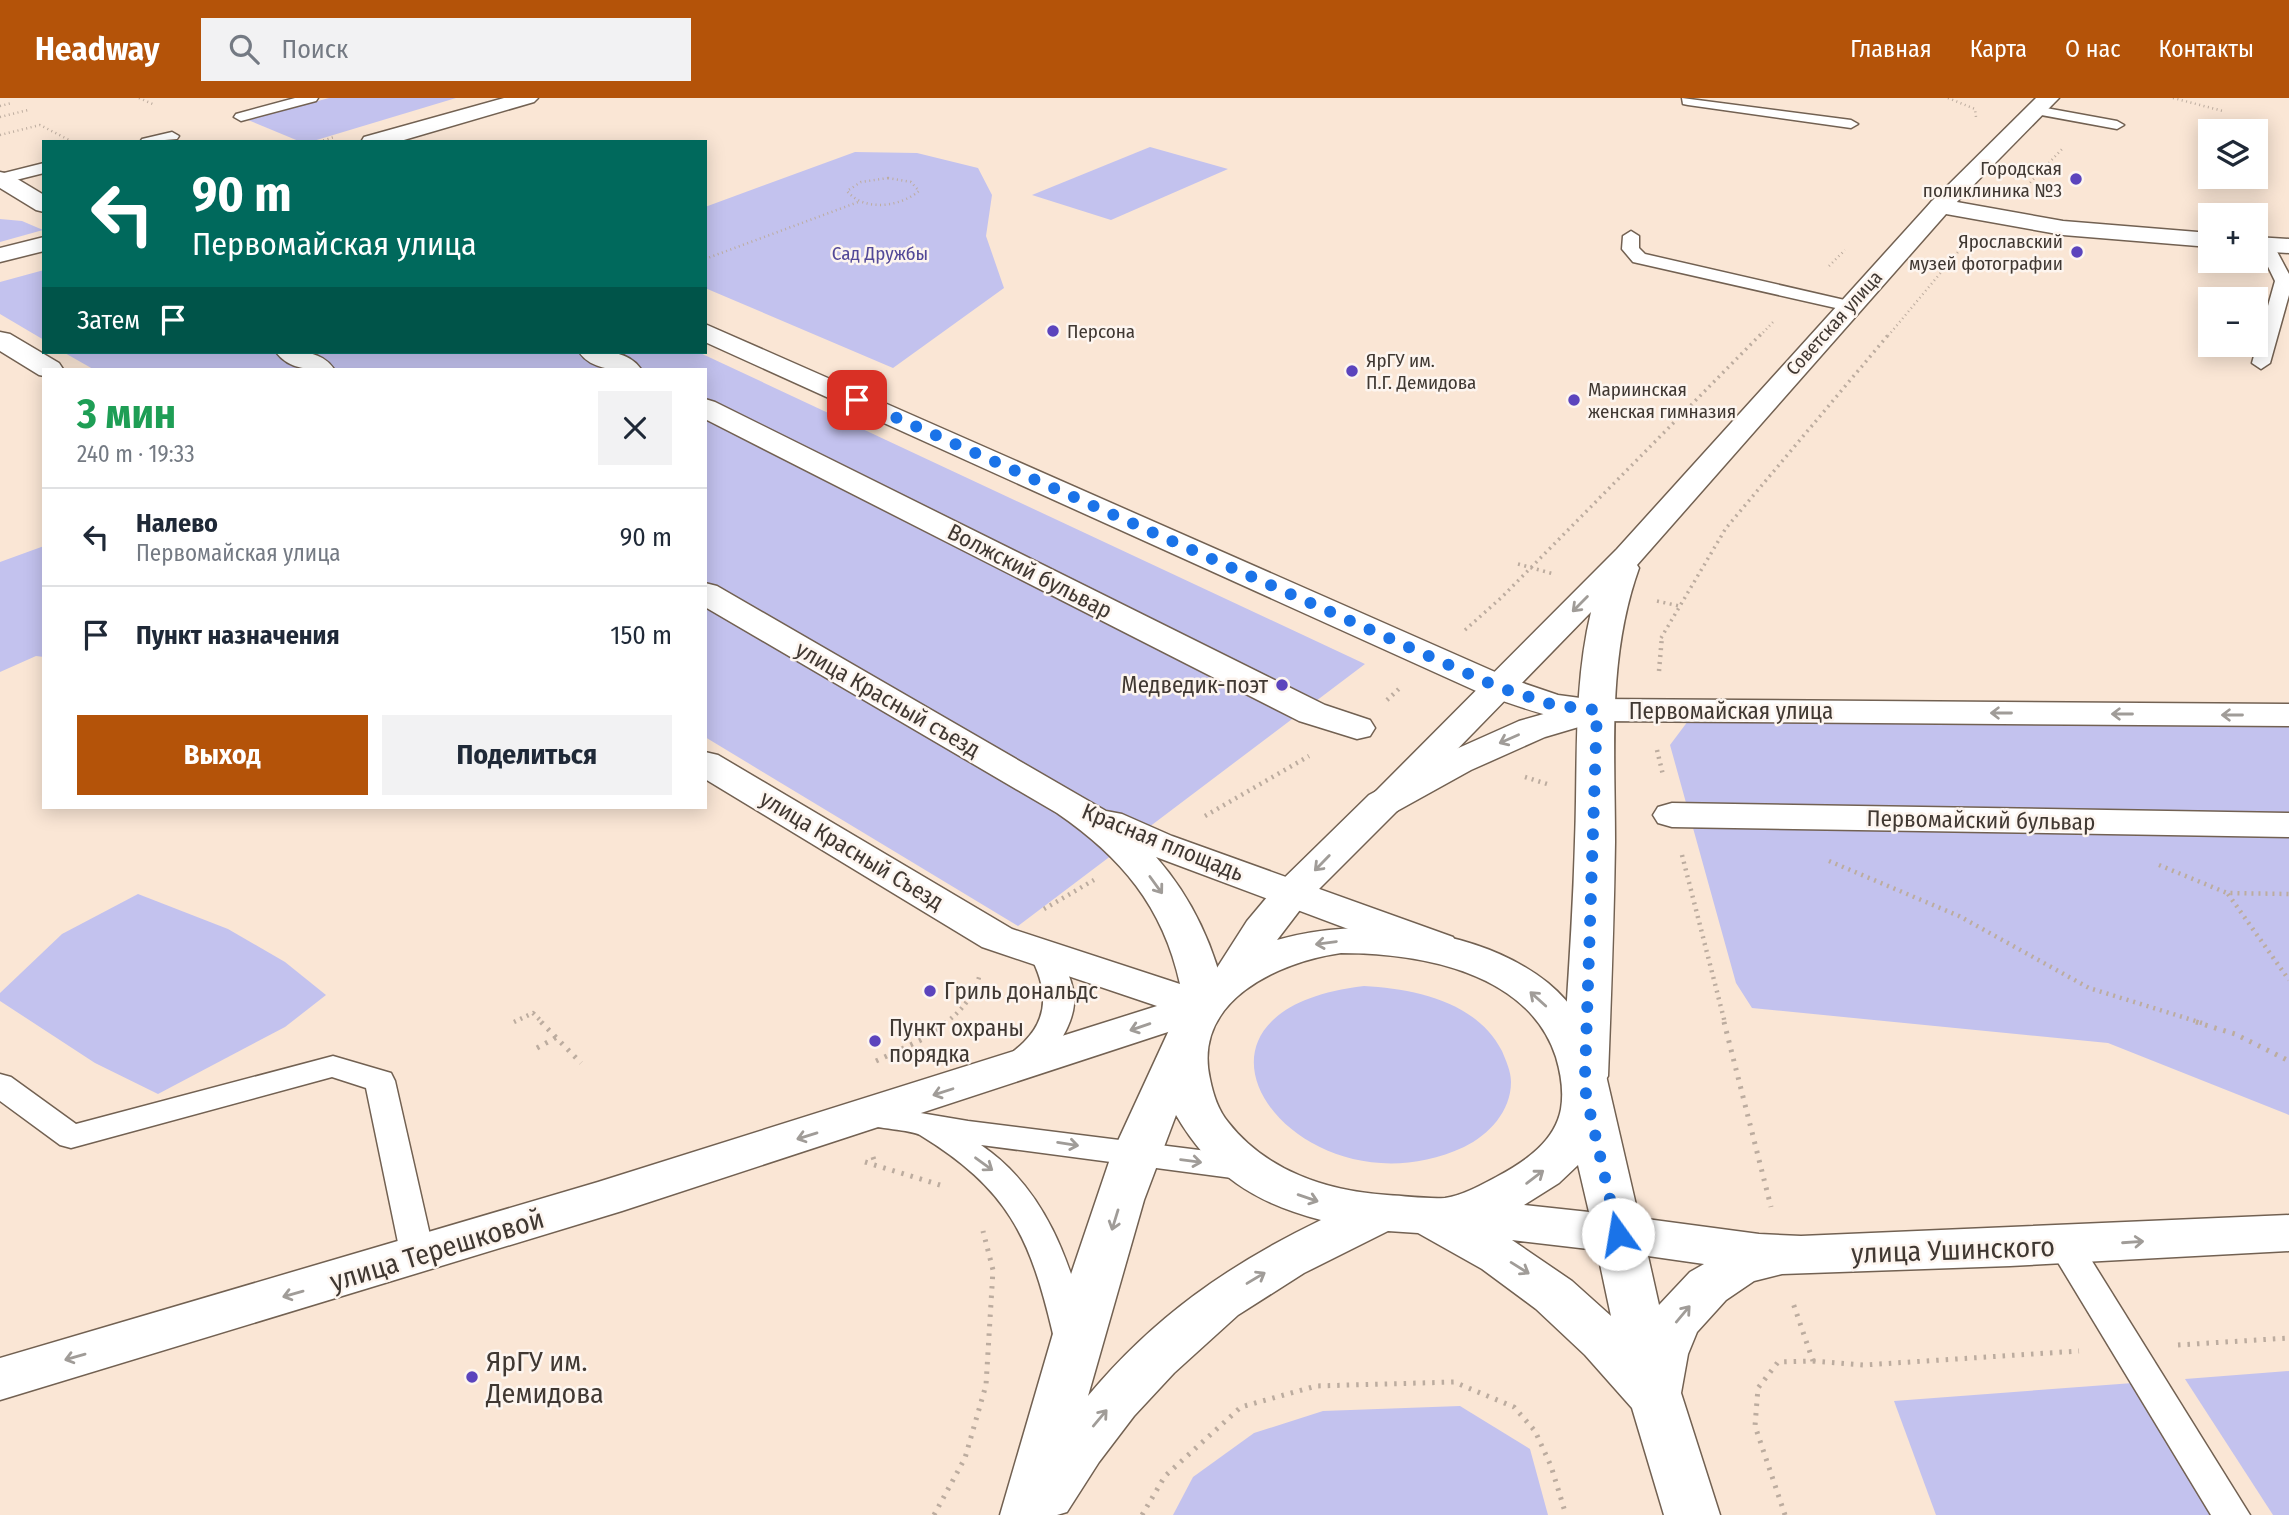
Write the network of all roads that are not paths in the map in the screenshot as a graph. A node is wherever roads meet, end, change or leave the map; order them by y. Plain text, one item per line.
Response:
1 (311, 98) edge
2 (527, 98) edge
3 (1689, 98) edge
4 (2039, 102) edge
5 (241, 117) dead end
6 (1850, 124) dead end
7 (2116, 125) dead end
8 (172, 136) dead end
9 (155, 140) edge
10 (379, 140) edge
11 (42, 168) edge
12 (0, 179) edge
13 (42, 204) edge
14 (1940, 206) junction
15 (1631, 236) dead end
16 (2198, 239) edge
17 (42, 244) edge
18 (2270, 245) edge
19 (0, 255) edge
20 (1849, 306) junction
21 (707, 333) edge
22 (0, 340) edge
23 (294, 354) edge
24 (597, 354) edge
25 (2261, 363) dead end
26 (47, 368) edge
27 (318, 368) edge
28 (625, 368) edge
29 (707, 409) edge
30 (1628, 556) junction
31 (707, 594) edge
32 (1498, 687) junction
33 (1597, 710) junction
34 (2289, 715) edge
35 (1357, 727) dead end
36 (707, 764) edge
37 (1383, 803) junction
38 (1071, 805) junction
39 (1672, 815) road end
40 (2289, 825) edge
41 (1292, 893) junction
42 (1443, 949) junction
43 (1044, 955) junction
44 (1218, 992) junction
45 (1185, 1045) junction
46 (1008, 1071) junction
47 (0, 1085) edge
48 (1586, 1086) junction
49 (873, 1116) junction
50 (927, 1126) junction
51 (1136, 1155) junction
52 (1247, 1168) junction
53 (1416, 1214) junction
54 (2289, 1233) edge
55 (1618, 1234) junction
56 (2065, 1247) junction
57 (1783, 1255) junction
58 (418, 1257) junction
59 (1075, 1349) junction
60 (0, 1379) edge
61 (1656, 1401) junction
62 (1028, 1515) edge
63 (1034, 1515) edge
64 (1692, 1515) edge
65 (2231, 1515) edge

1 - 5 lane
2 - 10 street
3 - 6 lane
4 - 7 lane
4 - 14 street, Советская улица
8 - 9 lane
11 - 12 lane
12 - 13 street
14 - 16 street
14 - 20 street, Советская улица
15 - 20 lane
17 - 19 street
18 - 25 lane
20 - 30 street, Советская улица
21 - 32 street, Первомайская улица
22 - 26 street
23 - 27 street
24 - 28 street
29 - 35 street, Волжский бульвар
30 -> 32 street, Советская улица
30 - 33 street, Советская улица
31 - 38 street, улица Красный съезд
32 - 33 street, Первомайская улица
32 - 37 street, Советская улица
34 -> 33 street, Первомайская улица
33 -> 37 street, Красная площадь
33 - 48 street, Красная площадь
36 - 43 street, улица Красный Съезд
37 -> 41 street, Красная площадь
38 - 41 street, Красная площадь
38 -> 44 street, Красная площадь
39 - 40 street, Первомайский бульвар
41 - 42 street, Красная площадь
41 - 44 street, Красная площадь
42 -> 44 street, Красная площадь
48 -> 42 street, Красная площадь
43 - 44 street
43 - 46 lane, Красная площадь
44 - 45 street, Красная площадь
44 -> 46 street, Красная площадь
45 - 51 street, Красная площадь
45 - 52 street, Красная площадь
46 -> 49 street, Красная площадь
47 - 58 lane
53 -> 48 street, Красная площадь
48 - 55 street, Красная площадь
49 - 50 lane
49 -> 58 street, улица Терешковой
50 -> 51 lane, Красная площадь
50 -> 59 lane, Красная площадь
51 -> 52 lane, Красная площадь
51 -> 59 street, Красная площадь
52 -> 53 street, Красная площадь
53 - 55 street, Красная площадь
53 -> 61 street
63 -> 53 street, Красная площадь
56 -> 54 street, улица Ушинского
55 - 57 street, улица Ушинского
55 - 61 street
56 - 57 street, улица Ушинского
56 - 65 lane
61 -> 57 street
58 -> 60 street, улица Терешковой
59 - 62 street, Красная площадь
61 - 64 street

